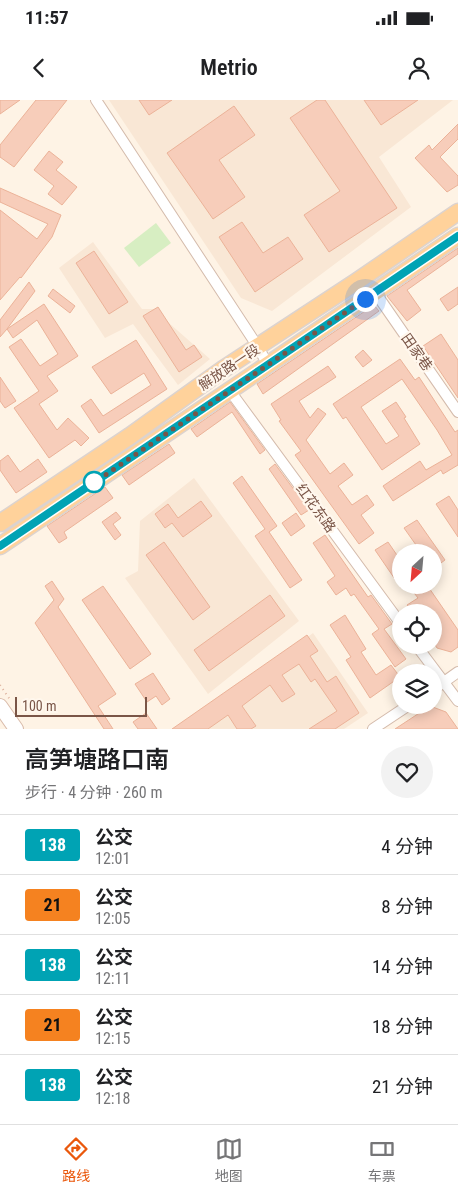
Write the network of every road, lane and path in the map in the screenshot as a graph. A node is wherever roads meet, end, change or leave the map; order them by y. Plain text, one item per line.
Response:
1 (96, 100) edge
2 (458, 212) edge
3 (458, 236) edge
4 (376, 292) junction
5 (258, 347) junction
6 (268, 365) junction
7 (230, 392) junction
8 (458, 412) edge
9 (0, 523) edge
10 (0, 546) edge
11 (392, 612) edge
12 (423, 654) edge
13 (458, 672) edge
14 (444, 682) junction
15 (0, 685) edge
16 (458, 701) edge
17 (6, 703) edge
18 (396, 714) edge
19 (16, 729) edge
20 (373, 729) edge

1 - 5 street
2 - 5 main road, 解放路一段
3 - 4 main road, 解放路一段
4 - 6 main road, 解放路一段
4 - 8 street, 田家巷
5 - 6 street
5 - 9 main road, 解放路一段
6 - 7 main road, 解放路一段
7 - 10 main road, 解放路一段
7 - 11 street, 红花东路
12 - 14 street
13 - 14 street
14 - 16 street
15 - 17 path
17 - 19 main road
18 - 20 street

